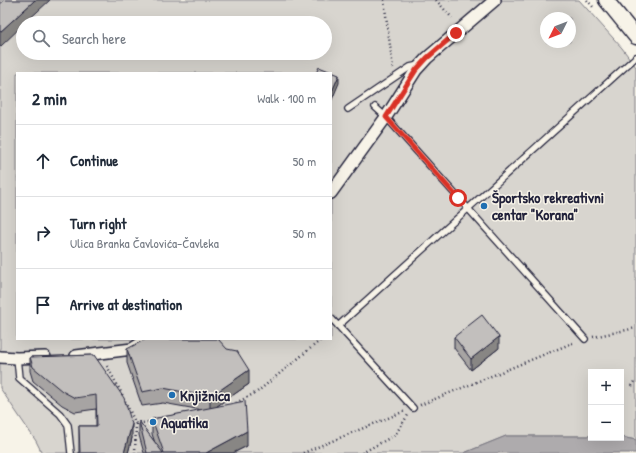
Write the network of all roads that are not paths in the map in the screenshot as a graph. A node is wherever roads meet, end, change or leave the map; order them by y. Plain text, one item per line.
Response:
1 (495, 0) edge
2 (606, 0) edge
3 (636, 37) edge
4 (636, 57) edge
5 (422, 64) junction
6 (375, 107) dead end
7 (348, 109) dead end
8 (386, 117) junction
9 (332, 192) edge
10 (469, 209) junction
11 (332, 319) edge
12 (338, 326) junction
13 (585, 339) road end
14 (146, 340) edge
15 (0, 357) edge
16 (16, 358) junction
17 (413, 408) road end
18 (72, 453) edge

1 - 5 street
2 - 3 street
4 - 10 lane
5 - 7 lane
5 - 8 street
6 - 8 lane
8 - 9 street
8 - 10 lane
10 - 12 lane
10 - 13 lane
11 - 12 lane
12 - 17 lane
14 - 16 street
15 - 16 street
16 - 18 lane

